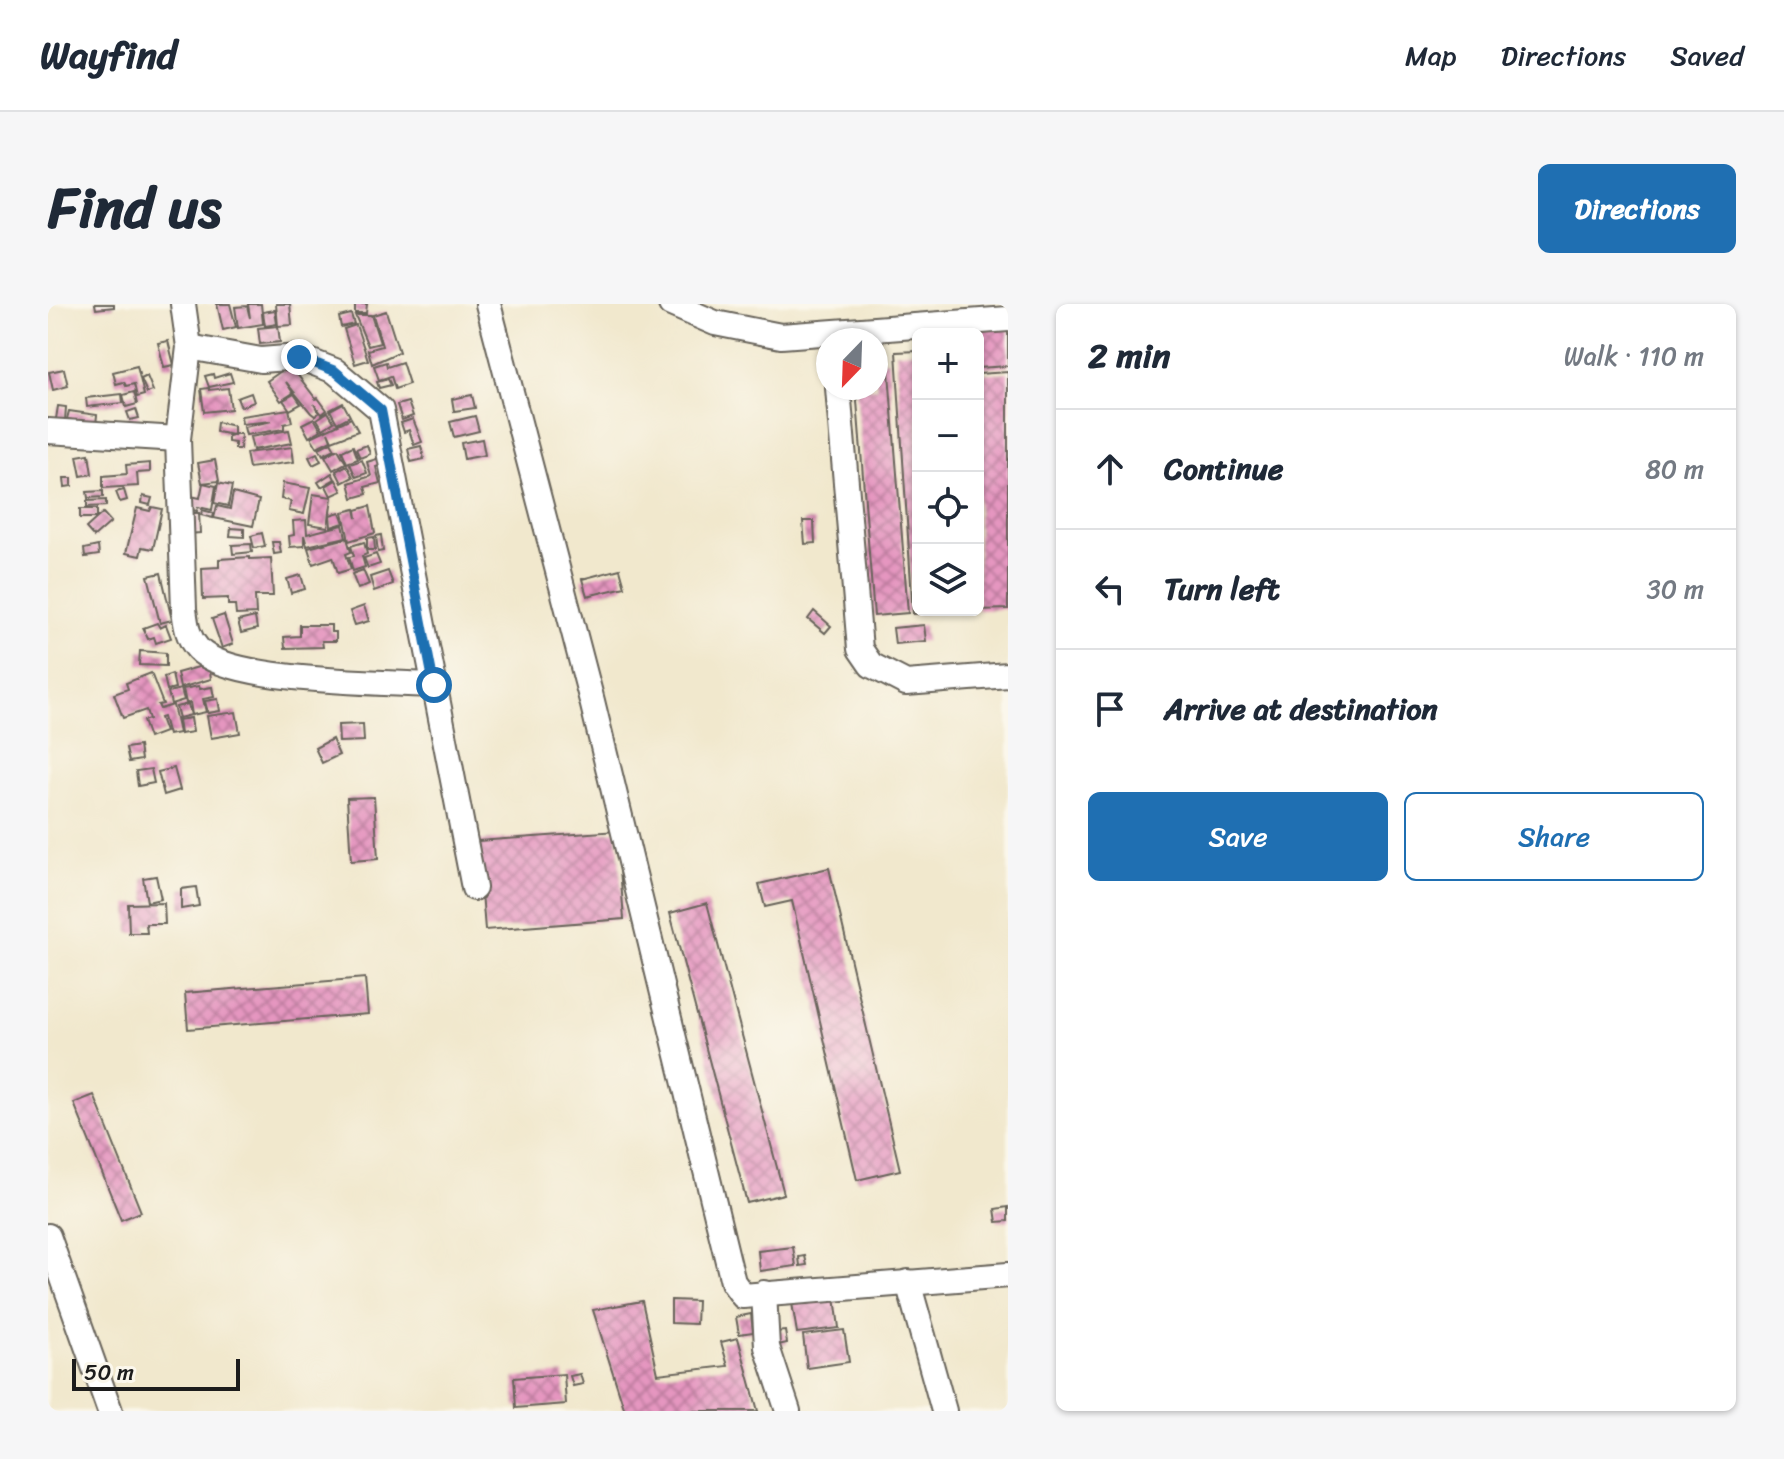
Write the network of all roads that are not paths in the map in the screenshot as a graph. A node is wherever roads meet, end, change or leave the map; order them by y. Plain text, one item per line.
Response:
1 (183, 304) edge
2 (488, 304) edge
3 (671, 304) edge
4 (1008, 319) edge
5 (888, 331) edge
6 (816, 337) edge
7 (189, 347) junction
8 (839, 400) edge
9 (48, 431) edge
10 (178, 439) junction
11 (1008, 675) edge
12 (434, 685) junction
13 (474, 888) dead end
14 (48, 1236) edge
15 (1008, 1275) edge
16 (908, 1282) junction
17 (764, 1293) junction
18 (110, 1411) edge
19 (788, 1411) edge
20 (944, 1411) edge

1 - 7 street
2 - 17 street
3 - 6 street
4 - 5 street
7 - 10 street
7 - 12 street
8 - 11 street
9 - 10 street
10 - 12 street
12 - 13 street
14 - 18 street
15 - 16 street
16 - 17 street
16 - 20 street
17 - 19 street

